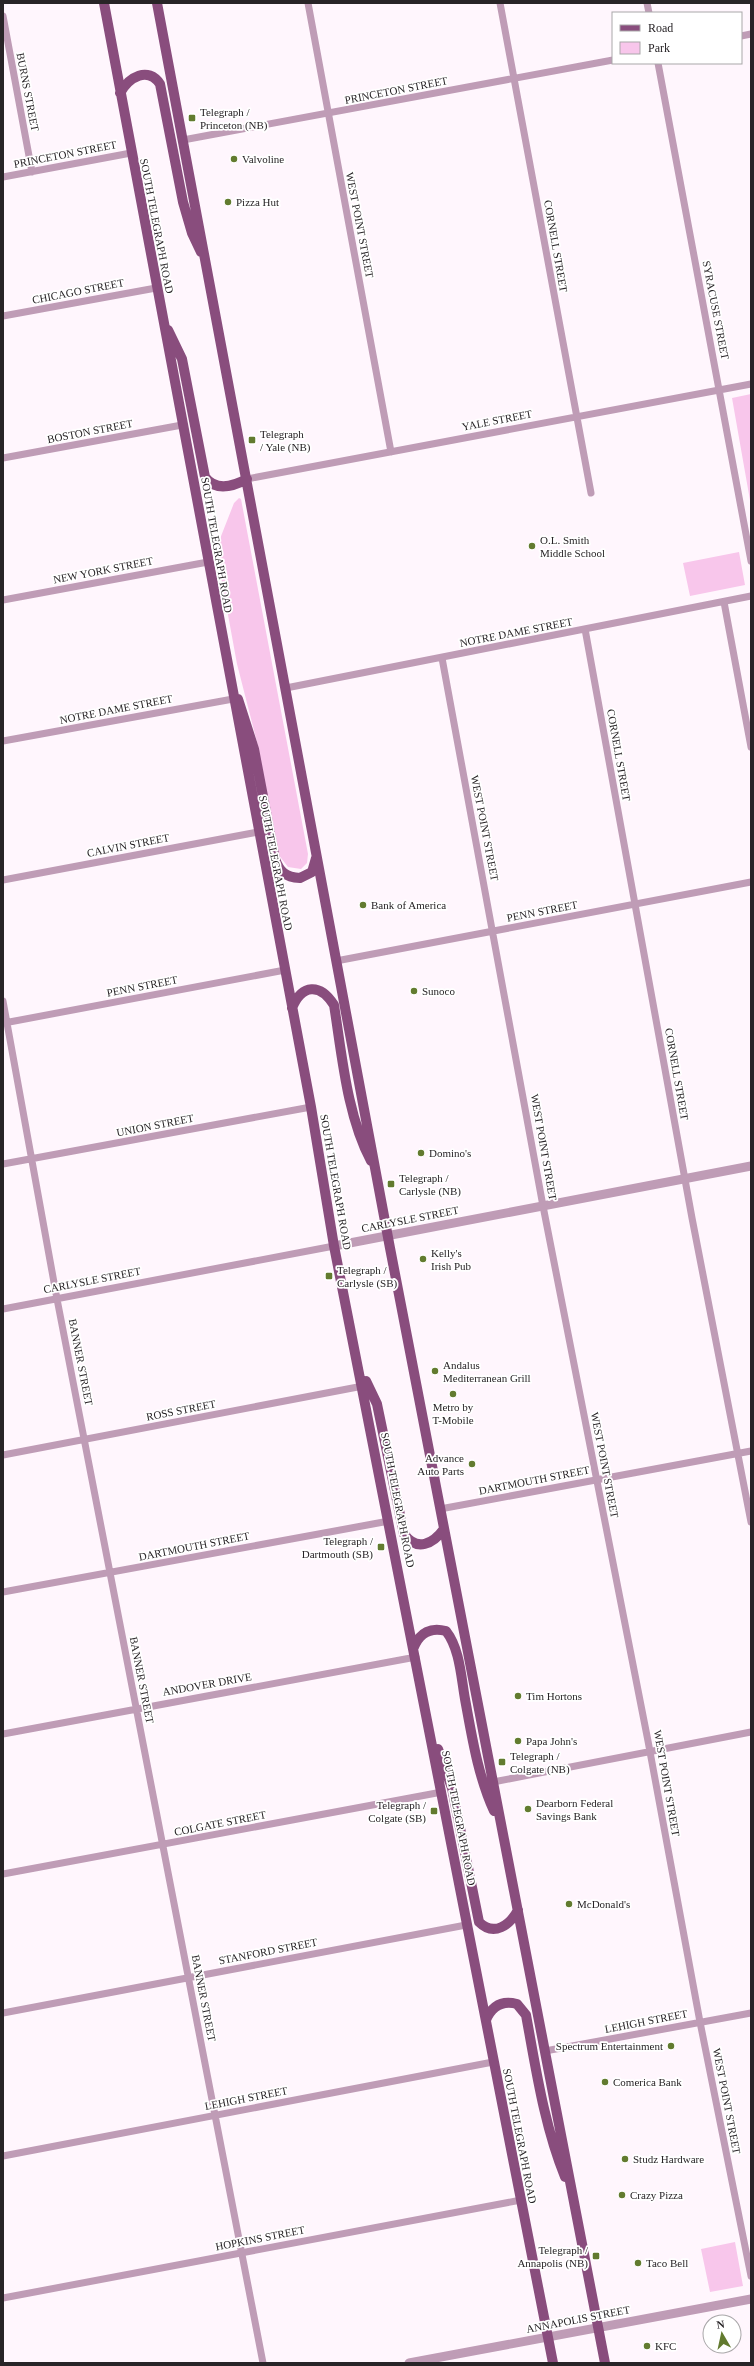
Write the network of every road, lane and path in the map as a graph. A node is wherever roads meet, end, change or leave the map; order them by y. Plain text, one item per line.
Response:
1 (104, 3) edge
2 (157, 3) edge
3 (308, 3) edge
4 (500, 3) edge
5 (3, 16) edge
6 (612, 60) edge
7 (658, 64) edge
8 (514, 78) junction
9 (120, 93) junction
10 (328, 114) junction
11 (183, 140) junction
12 (132, 153) junction
13 (32, 172) junction
14 (3, 177) edge
15 (206, 262) junction
16 (156, 288) junction
17 (162, 315) junction
18 (3, 316) edge
19 (751, 384) edge
20 (719, 390) junction
21 (576, 416) junction
22 (182, 425) junction
23 (391, 452) junction
24 (3, 458) edge
25 (248, 479) junction
26 (591, 493) dead end
27 (751, 561) edge
28 (208, 562) junction
29 (751, 596) edge
30 (3, 600) edge
31 (724, 602) junction
32 (585, 629) junction
33 (442, 658) junction
34 (229, 678) junction
35 (286, 688) junction
36 (233, 699) junction
37 (3, 741) edge
38 (751, 747) edge
39 (258, 832) junction
40 (317, 856) junction
41 (3, 880) edge
42 (751, 882) edge
43 (635, 904) junction
44 (494, 932) junction
45 (336, 961) junction
46 (285, 970) junction
47 (3, 1001) edge
48 (292, 1008) junction
49 (5, 1023) edge
50 (311, 1107) junction
51 (32, 1159) junction
52 (3, 1164) edge
53 (751, 1166) edge
54 (376, 1170) junction
55 (685, 1179) junction
56 (542, 1206) junction
57 (387, 1236) junction
58 (334, 1246) junction
59 (57, 1299) junction
60 (3, 1309) edge
61 (360, 1369) junction
62 (363, 1386) junction
63 (85, 1440) junction
64 (751, 1451) edge
65 (738, 1453) junction
66 (3, 1455) edge
67 (596, 1479) junction
68 (440, 1509) junction
69 (389, 1521) junction
70 (751, 1522) edge
71 (444, 1529) junction
72 (110, 1572) junction
73 (3, 1592) edge
74 (415, 1652) junction
75 (137, 1708) junction
76 (751, 1732) edge
77 (3, 1734) edge
78 (431, 1735) junction
79 (650, 1752) junction
80 (493, 1782) junction
81 (442, 1792) junction
82 (502, 1828) junction
83 (162, 1845) junction
84 (3, 1874) edge
85 (518, 1910) junction
86 (466, 1925) junction
87 (189, 1977) junction
88 (3, 2013) edge
89 (751, 2013) edge
90 (486, 2020) junction
91 (700, 2022) junction
92 (545, 2051) junction
93 (493, 2062) junction
94 (215, 2115) junction
95 (3, 2156) edge
96 (573, 2198) junction
97 (521, 2200) junction
98 (242, 2253) junction
99 (751, 2276) edge
100 (3, 2298) edge
101 (751, 2299) edge
102 (599, 2327) junction
103 (548, 2337) junction
104 (263, 2363) edge
105 (409, 2363) edge
106 (553, 2363) edge
107 (606, 2363) edge

1 - 9 main road, SOUTH TELEGRAPH ROAD
2 - 11 main road
3 - 10 street, WEST POINT STREET
4 - 8 street, CORNELL STREET
5 - 13 street, BURNS STREET
6 - 8 street, PRINCETON STREET
7 - 20 street, SYRACUSE STREET
8 - 10 street, PRINCETON STREET
8 - 21 street, CORNELL STREET
9 - 12 main road, SOUTH TELEGRAPH ROAD
9 - 15 main road
10 - 11 street, PRINCETON STREET
10 - 23 street, WEST POINT STREET
11 - 15 main road
12 - 13 street, PRINCETON STREET
12 - 16 main road, SOUTH TELEGRAPH ROAD
13 - 14 street, PRINCETON STREET
15 - 25 main road
16 - 17 main road, SOUTH TELEGRAPH ROAD
16 - 18 street, CHICAGO STREET
17 - 22 main road, SOUTH TELEGRAPH ROAD
17 - 25 main road
19 - 20 street, YALE STREET
20 - 21 street, YALE STREET
20 - 27 street, SYRACUSE STREET
21 - 23 street, YALE STREET
21 - 26 street, CORNELL STREET
22 - 24 street, BOSTON STREET
22 - 28 main road, SOUTH TELEGRAPH ROAD
23 - 25 street, YALE STREET
25 - 35 main road
28 - 30 street, NEW YORK STREET
28 - 34 main road, SOUTH TELEGRAPH ROAD
29 - 31 street, NOTRE DAME STREET
31 - 32 street, NOTRE DAME STREET
31 - 38 street
32 - 33 street, NOTRE DAME STREET
32 - 43 street, CORNELL STREET
33 - 35 street, NOTRE DAME STREET
33 - 44 street, WEST POINT STREET
34 - 36 main road, SOUTH TELEGRAPH ROAD
34 - 40 main road
35 - 40 main road
36 - 37 street, NOTRE DAME STREET
36 - 39 main road, SOUTH TELEGRAPH ROAD
39 - 41 street, CALVIN STREET
39 - 46 main road, SOUTH TELEGRAPH ROAD
40 - 45 main road
42 - 43 street, PENN STREET
43 - 44 street, PENN STREET
43 - 55 street, CORNELL STREET
44 - 45 street, PENN STREET
44 - 56 street, WEST POINT STREET
45 - 54 main road
46 - 48 main road, SOUTH TELEGRAPH ROAD
46 - 49 street, PENN STREET
47 - 49 street, BANNER STREET
48 - 50 main road, SOUTH TELEGRAPH ROAD
48 - 54 main road
49 - 51 street, BANNER STREET
50 - 51 street, UNION STREET
50 - 58 main road, SOUTH TELEGRAPH ROAD
51 - 52 street, UNION STREET
51 - 59 street, BANNER STREET
53 - 55 street, CARLYSLE STREET
54 - 57 main road
55 - 56 street, CARLYSLE STREET
55 - 65 street, CORNELL STREET
56 - 57 street, CARLYSLE STREET
56 - 67 street, WEST POINT STREET
57 - 58 street, CARLYSLE STREET
57 - 68 main road
58 - 59 street, CARLYSLE STREET
58 - 61 main road, SOUTH TELEGRAPH ROAD
59 - 60 street, CARLYSLE STREET
59 - 63 street, BANNER STREET
61 - 62 main road, SOUTH TELEGRAPH ROAD
61 - 71 main road
62 - 63 street, ROSS STREET
62 - 69 main road, SOUTH TELEGRAPH ROAD
63 - 66 street, ROSS STREET
63 - 72 street, BANNER STREET
64 - 65 street, DARTMOUTH STREET
65 - 67 street, DARTMOUTH STREET
65 - 70 street, CORNELL STREET
67 - 68 street, DARTMOUTH STREET
67 - 79 street, WEST POINT STREET
68 - 71 main road
69 - 72 street, DARTMOUTH STREET
69 - 74 main road, SOUTH TELEGRAPH ROAD
71 - 80 main road
72 - 73 street, DARTMOUTH STREET
72 - 75 street, BANNER STREET
74 - 75 street, ANDOVER DRIVE
74 - 78 main road, SOUTH TELEGRAPH ROAD
74 - 82 main road
75 - 77 street, ANDOVER DRIVE
75 - 83 street, BANNER STREET
76 - 79 street
78 - 81 main road, SOUTH TELEGRAPH ROAD
78 - 85 main road
79 - 80 street
79 - 91 street, WEST POINT STREET
80 - 82 main road
81 - 83 street, COLGATE STREET
81 - 86 main road, SOUTH TELEGRAPH ROAD
82 - 85 main road
83 - 84 street, COLGATE STREET
83 - 87 street, BANNER STREET
85 - 92 main road
86 - 87 street, STANFORD STREET
86 - 90 main road, SOUTH TELEGRAPH ROAD
87 - 88 street, STANFORD STREET
87 - 94 street, BANNER STREET
89 - 91 street, LEHIGH STREET
90 - 93 main road, SOUTH TELEGRAPH ROAD
90 - 96 main road
91 - 92 street, LEHIGH STREET
91 - 99 street, WEST POINT STREET
92 - 96 main road
93 - 94 street, LEHIGH STREET
93 - 97 main road, SOUTH TELEGRAPH ROAD
94 - 95 street, LEHIGH STREET
94 - 98 street, BANNER STREET
96 - 102 main road
97 - 98 street, HOPKINS STREET
97 - 103 main road, SOUTH TELEGRAPH ROAD
98 - 100 street, HOPKINS STREET
98 - 104 street, BANNER STREET
101 - 102 street, ANNAPOLIS STREET
102 - 103 street, ANNAPOLIS STREET
102 - 107 main road
103 - 105 street, ANNAPOLIS STREET
103 - 106 main road, SOUTH TELEGRAPH ROAD

